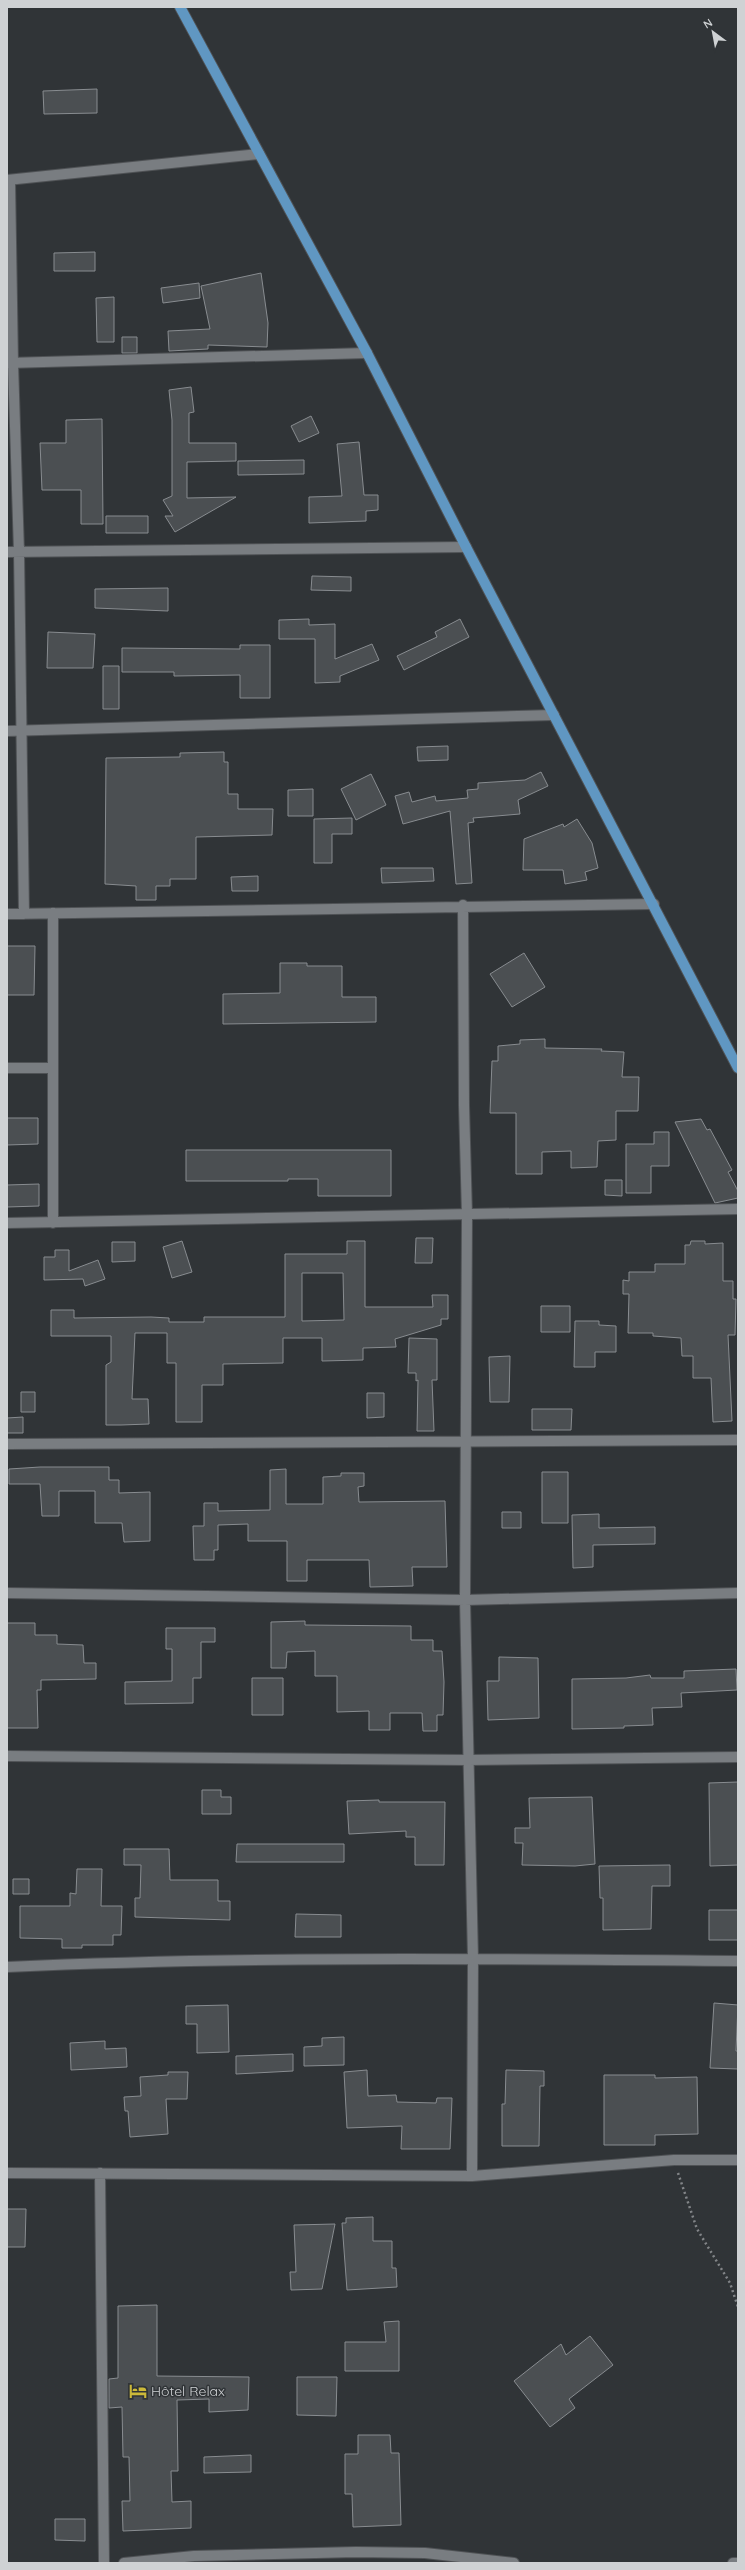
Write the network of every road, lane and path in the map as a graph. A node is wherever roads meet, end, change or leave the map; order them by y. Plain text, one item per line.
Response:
1 (180, 7) edge
2 (259, 154) junction
3 (9, 180) edge
4 (367, 353) junction
5 (10, 363) edge
6 (466, 547) junction
7 (7, 552) edge
8 (19, 552) junction
9 (554, 715) junction
10 (7, 731) edge
11 (21, 731) junction
12 (654, 904) junction
13 (463, 905) junction
14 (53, 913) junction
15 (7, 914) edge
16 (24, 914) junction
17 (7, 1068) edge
18 (53, 1068) junction
19 (738, 1068) edge
20 (738, 1209) edge
21 (467, 1215) junction
22 (7, 1223) edge
23 (53, 1223) junction
24 (738, 1440) edge
25 (464, 1441) junction
26 (7, 1444) edge
27 (7, 1593) edge
28 (738, 1593) edge
29 (465, 1600) junction
30 (7, 1756) edge
31 (738, 1758) edge
32 (468, 1760) junction
33 (473, 1959) junction
34 (738, 1961) edge
35 (7, 1967) edge
36 (674, 2160) junction
37 (738, 2160) edge
38 (7, 2173) edge
39 (100, 2173) junction
40 (472, 2176) junction
41 (738, 2306) edge
42 (425, 2558) edge
43 (104, 2563) edge
44 (124, 2563) edge
45 (514, 2563) edge
46 (733, 2563) edge
47 (738, 2563) edge

1 - 2 main road
2 - 3 street
2 - 4 main road
3 - 5 street
4 - 5 street
4 - 6 main road
5 - 8 street
6 - 8 street
6 - 9 main road
7 - 8 street
8 - 11 street
9 - 11 street
9 - 12 main road
10 - 11 street
11 - 16 street
12 - 13 street
12 - 19 main road
13 - 14 street
13 - 21 street
14 - 16 street
14 - 18 street
15 - 16 street
17 - 18 street
18 - 23 street
20 - 21 street
21 - 23 street
21 - 25 street
22 - 23 street
24 - 25 street
25 - 26 street
25 - 29 street
27 - 29 street
28 - 29 street
29 - 32 street
30 - 32 street
31 - 32 street
32 - 33 street
33 - 34 street
33 - 35 street
33 - 40 street
36 - 37 street
36 - 40 street
36 - 41 path
38 - 39 street
39 - 40 street
39 - 43 street
42 - 44 street
42 - 45 street
46 - 47 street

